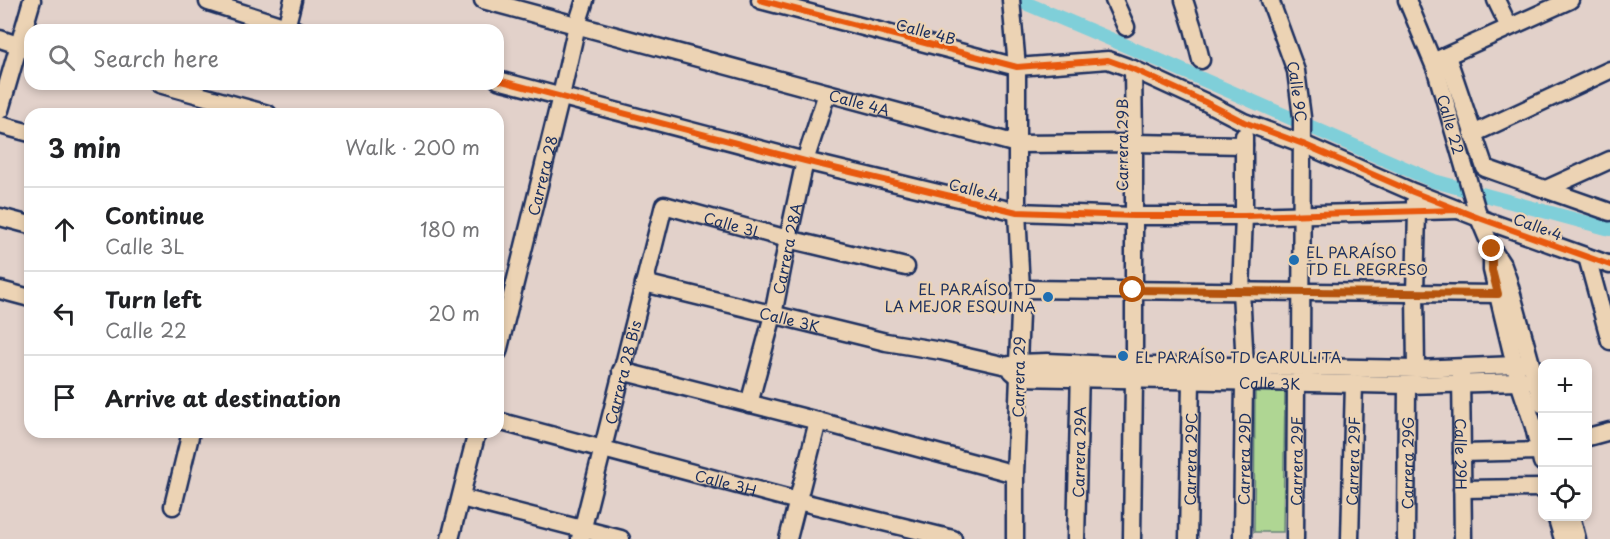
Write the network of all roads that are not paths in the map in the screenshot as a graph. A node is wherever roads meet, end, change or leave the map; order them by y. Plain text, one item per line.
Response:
1 (32, 0) edge
2 (293, 0) edge
3 (483, 0) edge
4 (585, 0) edge
5 (760, 0) edge
6 (1114, 0) edge
7 (1184, 0) edge
8 (1270, 0) edge
9 (1407, 0) edge
10 (1496, 0) edge
11 (1570, 0) edge
12 (1011, 1) edge
13 (207, 2) dead end
14 (28, 24) edge
15 (275, 24) edge
16 (291, 24) edge
17 (577, 25) junction
18 (1126, 27) dead end
19 (1509, 27) junction
20 (0, 39) edge
21 (24, 47) edge
22 (1440, 59) junction
23 (1201, 60) dead end
24 (1017, 66) junction
25 (1132, 69) junction
26 (1610, 70) edge
27 (504, 82) edge
28 (181, 90) edge
29 (827, 93) junction
30 (561, 96) junction
31 (246, 108) edge
32 (0, 110) edge
33 (1244, 122) junction
34 (0, 125) edge
35 (24, 131) edge
36 (1473, 134) junction
37 (1303, 139) junction
38 (1134, 143) junction
39 (1017, 144) junction
40 (1244, 145) junction
41 (1610, 160) edge
42 (806, 161) junction
43 (1546, 189) junction
44 (1413, 192) junction
45 (664, 205) joint
46 (1459, 210) junction
47 (1417, 211) junction
48 (1477, 211) junction
49 (1017, 212) junction
50 (1610, 212) edge
51 (1301, 214) junction
52 (1133, 216) junction
53 (1244, 216) junction
54 (0, 217) edge
55 (24, 223) edge
56 (788, 240) junction
57 (1492, 249) junction
58 (1587, 257) junction
59 (1610, 265) edge
60 (906, 267) dead end
61 (644, 283) junction
62 (1021, 289) junction
63 (0, 290) edge
64 (1133, 290) junction
65 (1240, 291) junction
66 (1300, 292) junction
67 (1415, 293) junction
68 (1498, 294) junction
69 (24, 296) edge
70 (773, 315) junction
71 (504, 328) edge
72 (1610, 340) edge
73 (1523, 364) junction
74 (1461, 367) junction
75 (1015, 369) junction
76 (1416, 369) junction
77 (621, 371) junction
78 (1080, 372) junction
79 (1134, 373) junction
80 (1244, 374) junction
81 (1298, 375) junction
82 (1191, 381) junction
83 (1527, 381) junction
84 (1354, 383) junction
85 (1460, 384) junction
86 (1407, 385) junction
87 (1538, 398) edge
88 (749, 404) junction
89 (818, 421) junction
90 (504, 423) edge
91 (1610, 432) edge
92 (1592, 436) edge
93 (190, 438) edge
94 (476, 438) edge
95 (1538, 440) edge
96 (602, 448) junction
97 (1462, 453) junction
98 (1538, 456) edge
99 (1015, 474) junction
100 (1538, 488) edge
101 (1462, 489) junction
102 (461, 498) junction
103 (798, 501) junction
104 (173, 506) dead end
105 (1558, 521) edge
106 (1572, 521) edge
107 (581, 534) edge
108 (450, 539) edge
109 (621, 539) edge
110 (788, 539) edge
111 (953, 539) edge
112 (1016, 539) edge
113 (1076, 539) edge
114 (1132, 539) edge
115 (1188, 539) edge
116 (1242, 539) edge
117 (1295, 539) edge
118 (1350, 539) edge
119 (1407, 539) edge
120 (1463, 539) edge
121 (1563, 539) edge
122 (1577, 539) edge

1 - 14 street
2 - 16 street
3 - 17 street, Calle 4A
4 - 17 street, Carrera 28
5 - 24 street, Calle 4B
6 - 18 street
7 - 23 street
8 - 37 street, Calle 9C
9 - 22 street, Calle 22
10 - 19 street
11 - 19 street
12 - 24 street, Carrera 29
13 - 15 street
17 - 29 street, Calle 4A
17 - 30 street, Carrera 28
19 - 22 street
20 - 21 street
21 - 32 street
22 - 36 street
22 - 48 street, Calle 22
24 - 25 street, Calle 4
24 - 39 street, Carrera 29
25 - 33 street, Calle 4
25 - 38 street, Carrera 29B
26 - 36 street
27 - 30 street, Calle 4
28 - 31 street
29 - 39 street, Calle 4A
29 - 42 street, Carrera 28A
30 - 42 street, Calle 4
30 - 71 street, Carrera 28
33 - 37 street, Calle 4
33 - 40 street, Carrera 29D
34 - 35 street
36 - 43 street
37 - 44 street, Calle 4
37 - 51 street, Calle 9C
38 - 39 street, Calle 4A
38 - 40 street, Calle 4A
38 - 52 street, Carrera 29B
39 - 49 street, Carrera 29
40 - 53 street, Carrera 29D
41 - 43 street
42 - 49 street, Calle 4
42 - 56 street, Carrera 28A
43 - 50 street
44 - 46 street, Calle 4
44 - 47 street
45 - 56 street, Calle 3L
45 - 61 street, Carrera 28 Bis
46 - 47 street, Calle 4
46 - 48 street, Calle 4
47 - 51 street, Calle 4
47 - 67 street
48 - 57 street, Calle 22
48 - 58 street, Calle 4
49 - 52 street, Calle 4
49 - 62 street, Carrera 29
51 - 53 street, Calle 4
51 - 66 street, Calle 9C
52 - 53 street, Calle 4
52 - 64 street, Carrera 29B
53 - 65 street, Carrera 29D
54 - 55 street
56 - 60 street, Calle 3L
56 - 70 street, Carrera 28A
57 - 68 street, Calle 22
57 - 73 street, Calle 22
58 - 59 street, Calle 4
58 - 72 street
61 - 70 street, Calle 3K
61 - 77 street, Carrera 28 Bis
62 - 64 street
62 - 75 street, Carrera 29
63 - 69 street
64 - 65 street
64 - 79 street, Carrera 29B
65 - 66 street
65 - 80 street, Carrera 29D
66 - 67 street
66 - 81 street, Calle 9C
67 - 68 street
67 - 76 street
68 - 73 street, Calle 22
70 - 75 street, Calle 3K
70 - 88 street, Carrera 28A
73 - 74 street, Calle 3K
73 - 83 street, Calle 22
74 - 76 street, Calle 3K
74 - 85 street, Calle 29H
75 - 78 street, Calle 3K
75 - 99 street, Carrera 29
76 - 81 street, Calle 3K
77 - 88 street
77 - 96 street, Carrera 28 Bis
78 - 79 street, Calle 3K
78 - 113 street, Carrera 29A
79 - 80 street, Calle 3K
79 - 82 street, Calle 3K
79 - 114 street, Carrera 29B
80 - 81 street, Calle 3K
80 - 82 street, Calle 3K
80 - 116 street, Carrera 29D
81 - 84 street, Calle 3K
81 - 117 street, Carrera 29E
82 - 115 street, Carrera 29C
83 - 85 street, Calle 3K
83 - 87 street, Calle 22
83 - 95 street, Calle 22
84 - 86 street, Calle 3K
84 - 118 street, Carrera 29F
85 - 86 street, Calle 3K
85 - 97 street, Calle 29H
86 - 119 street, Carrera 29G
88 - 89 street
89 - 99 street
89 - 103 street
90 - 96 street, Calle 3H
91 - 92 street
93 - 104 street
94 - 102 street
96 - 103 street, Calle 3H
96 - 107 street, Carrera 28 Bis
97 - 98 street
97 - 101 street, Calle 29H
99 - 112 street, Carrera 29
100 - 101 street
101 - 120 street, Calle 29H
102 - 107 street
102 - 108 street
103 - 110 street
103 - 111 street, Calle 3H
105 - 121 street
106 - 122 street
107 - 109 street

